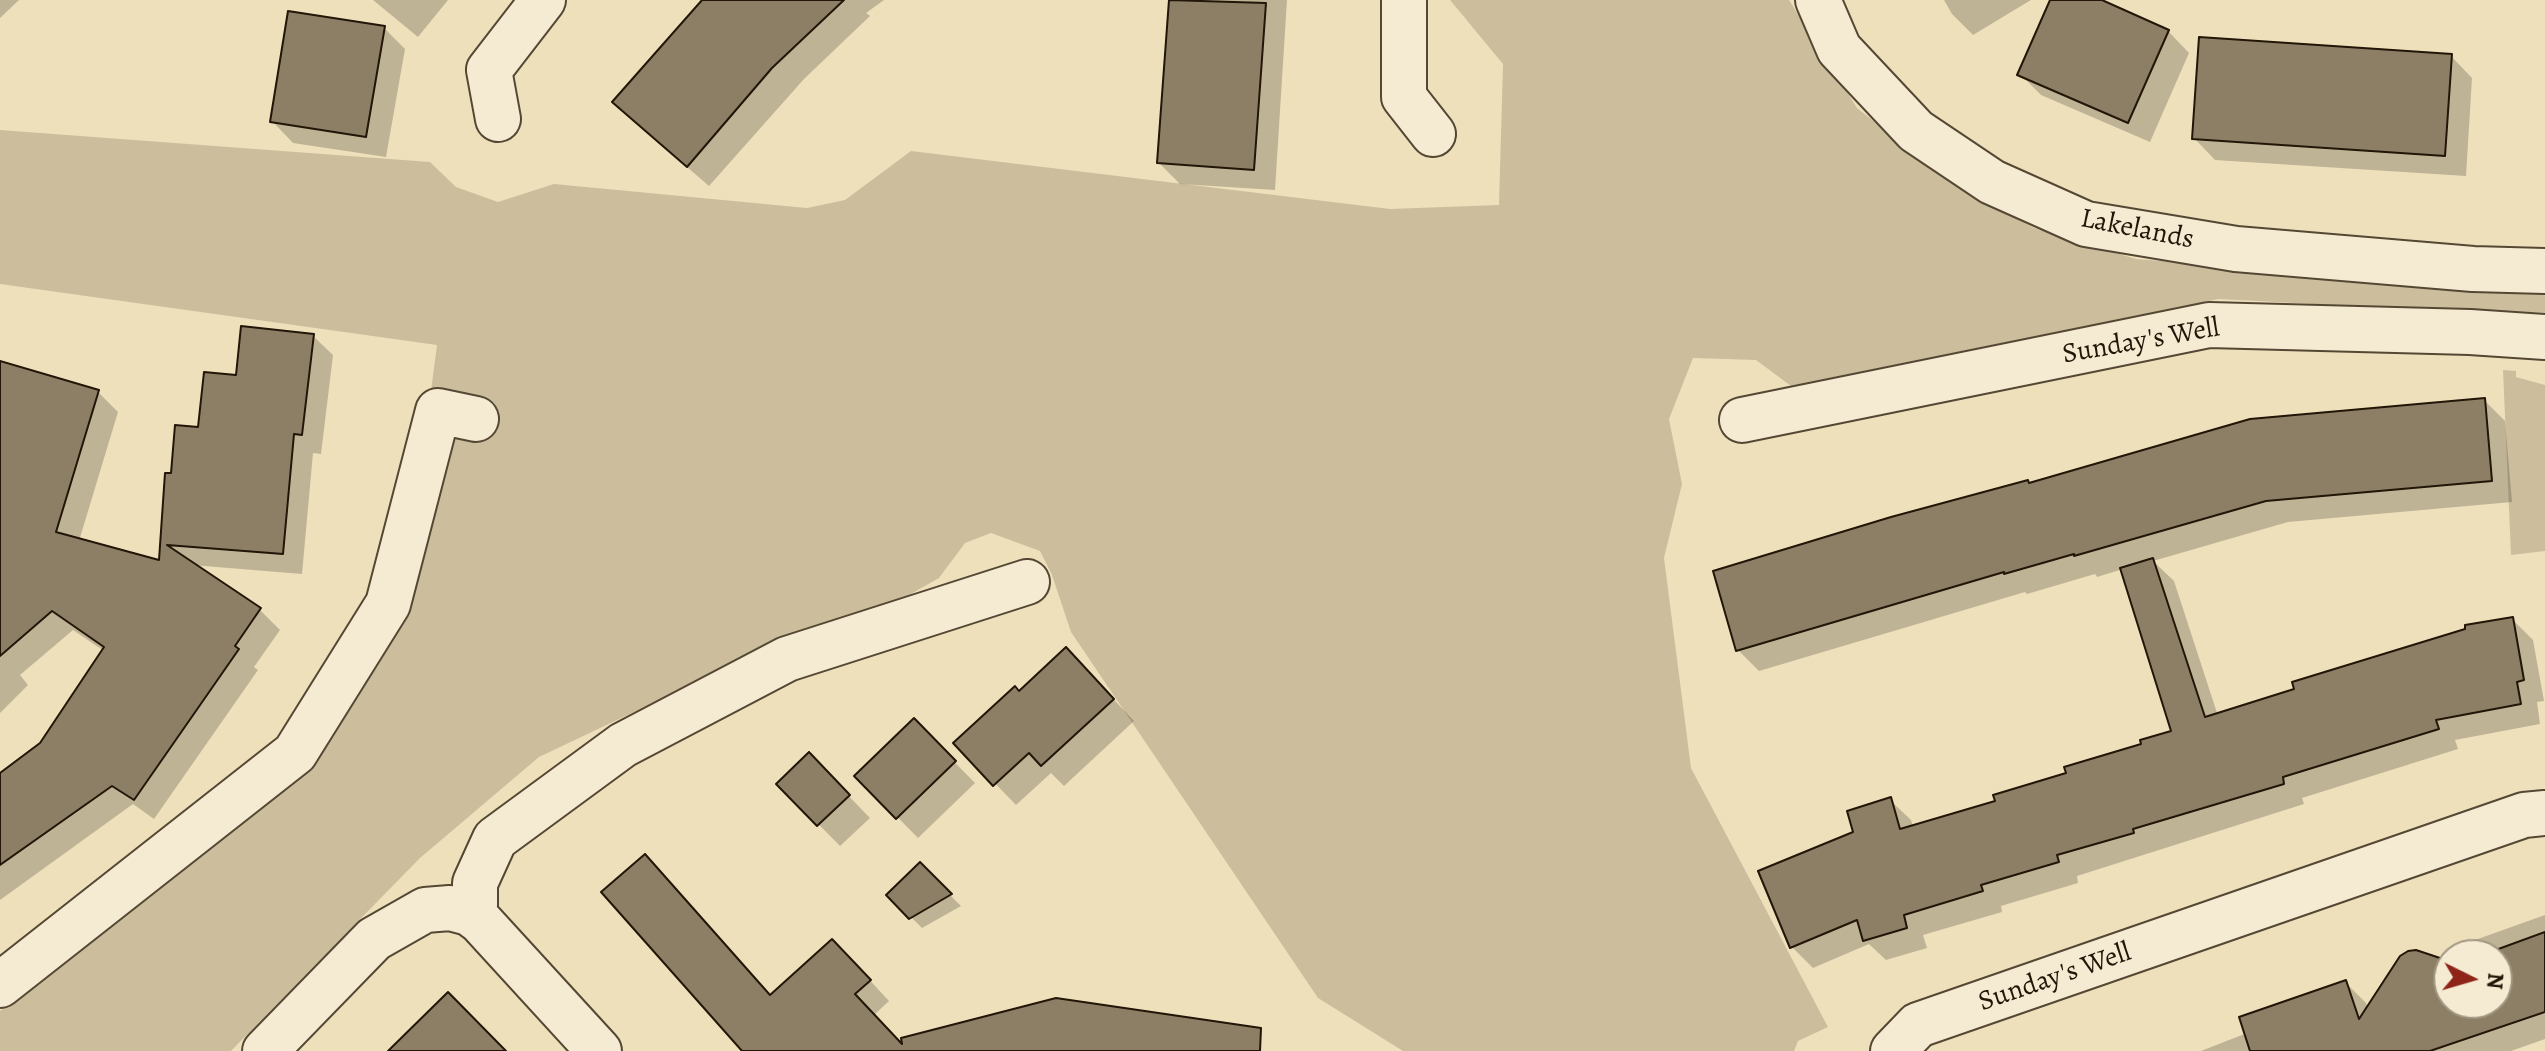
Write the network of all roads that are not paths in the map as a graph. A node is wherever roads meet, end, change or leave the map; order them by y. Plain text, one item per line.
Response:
1 (543, 0) edge
2 (1404, 0) edge
3 (1818, 0) edge
4 (498, 119) dead end
5 (1433, 134) dead end
6 (2545, 271) edge
7 (2545, 337) edge
8 (476, 419) dead end
9 (1742, 420) dead end
10 (1027, 582) dead end
11 (2545, 813) edge
12 (469, 913) junction
13 (0, 985) edge
14 (265, 1051) edge
15 (599, 1051) edge
16 (1893, 1051) edge

1 - 4 street
2 - 5 street
3 - 6 street, Lakelands
7 - 9 street, Sunday's Well
8 - 13 street
10 - 12 street
11 - 16 street, Sunday's Well
12 - 14 street
12 - 15 street

